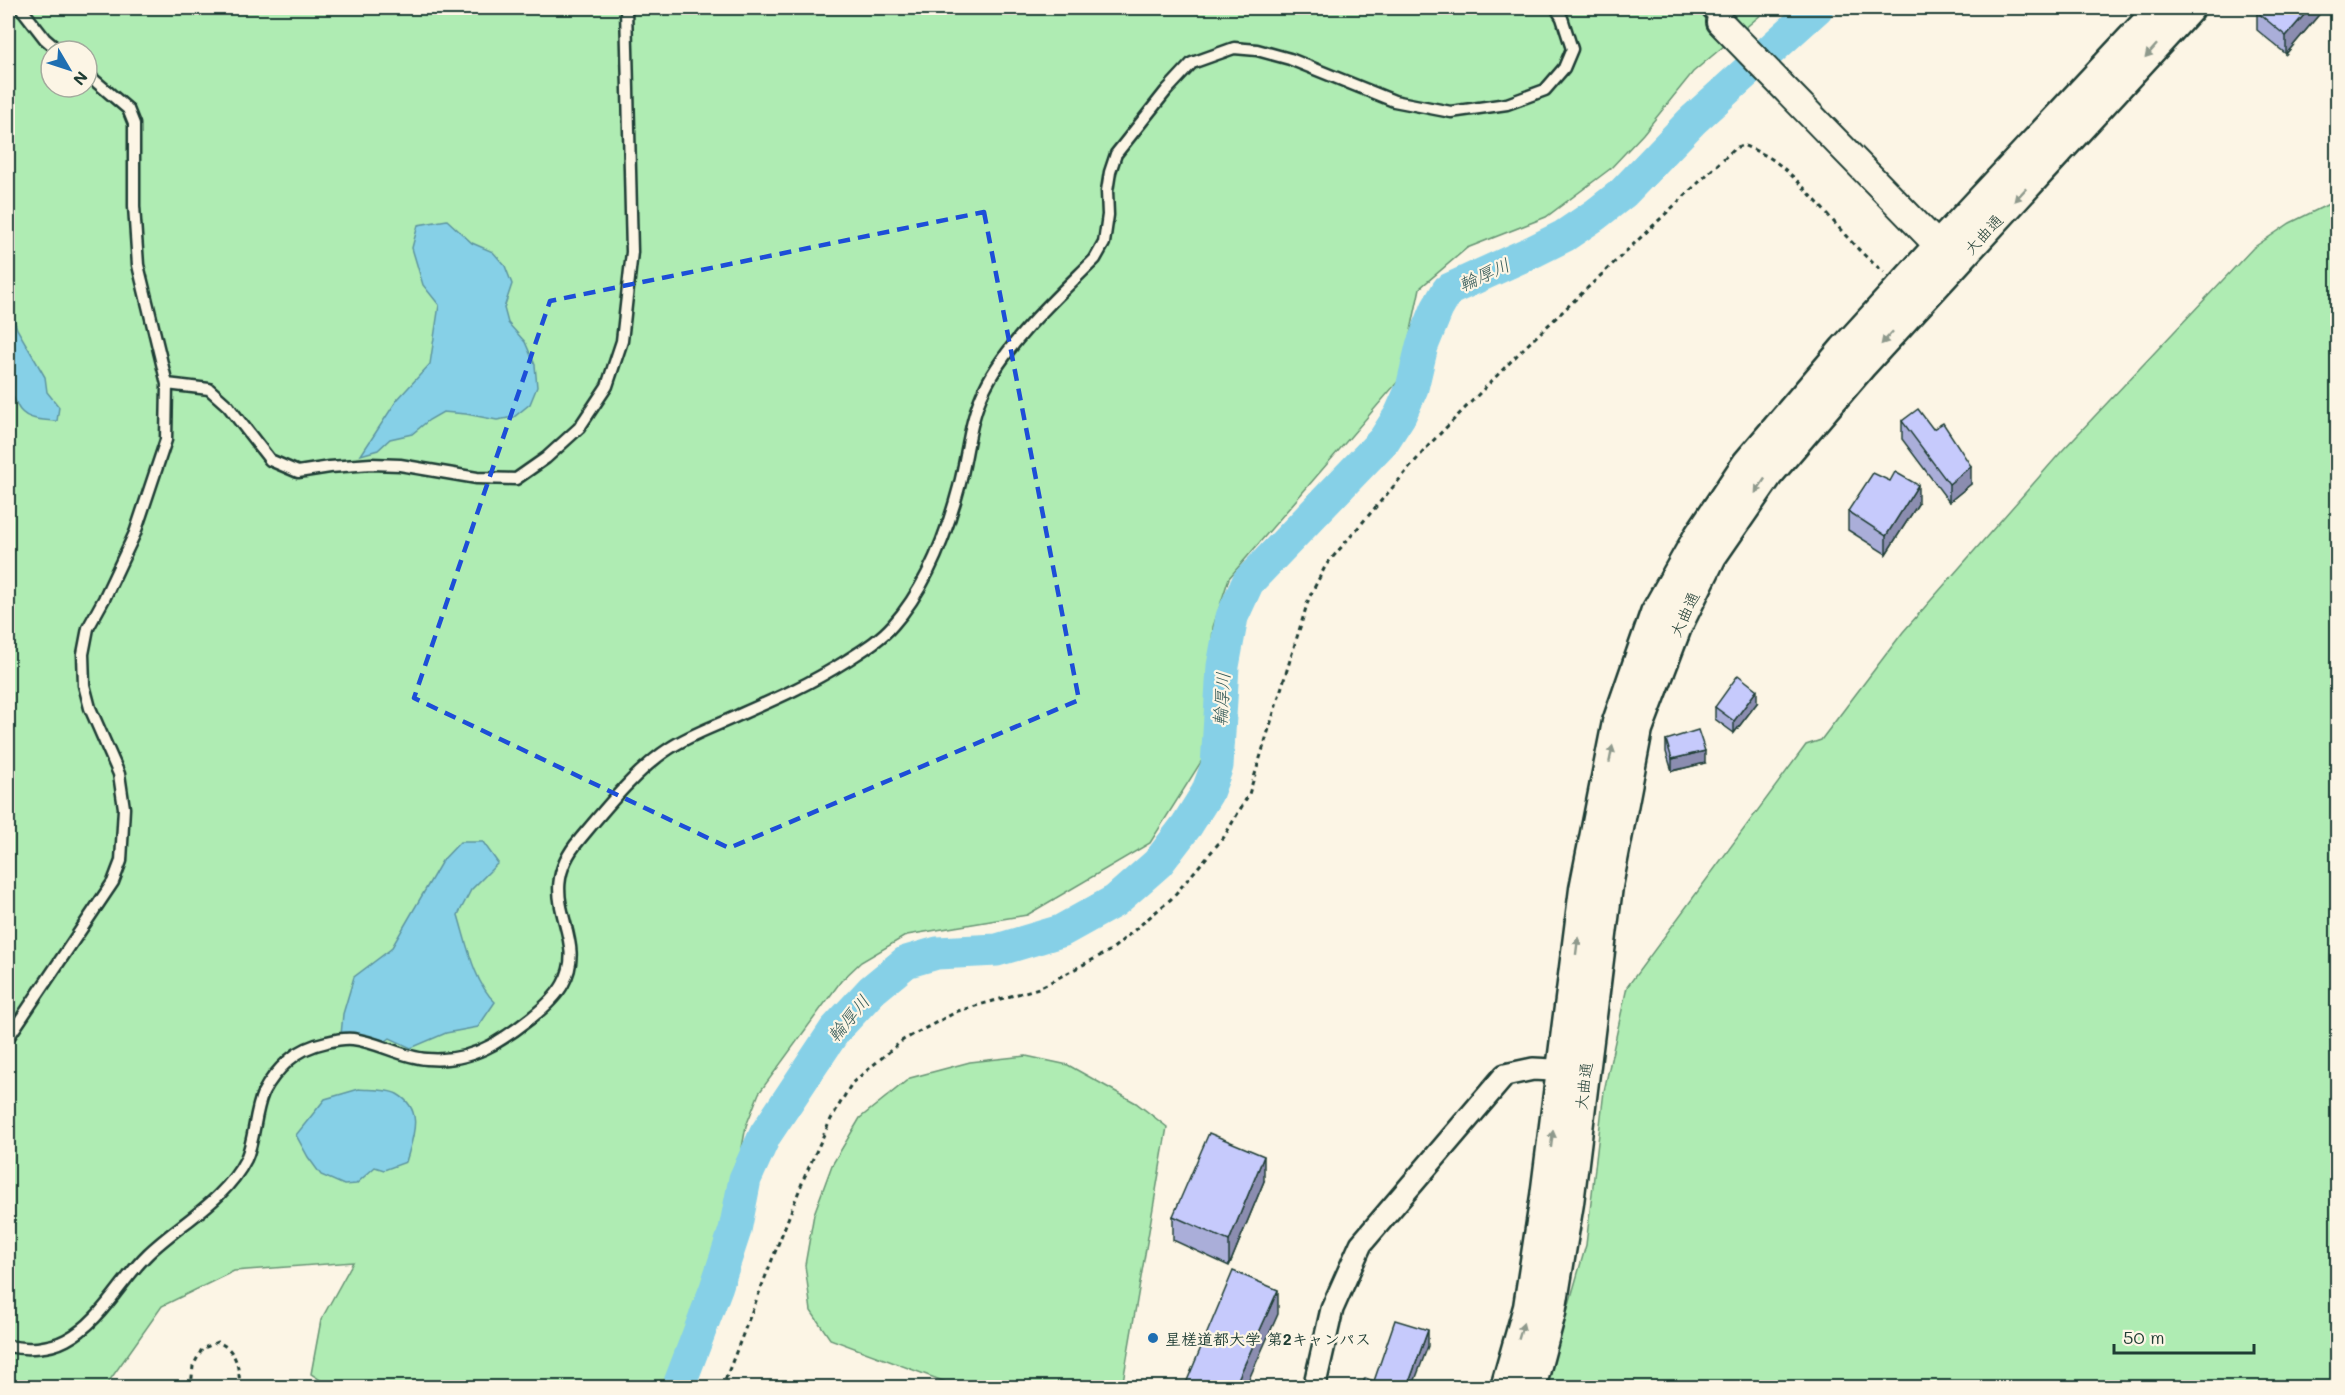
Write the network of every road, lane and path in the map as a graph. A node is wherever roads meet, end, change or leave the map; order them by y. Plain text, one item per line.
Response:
1 (21, 8) edge
2 (626, 8) edge
3 (1556, 8) edge
4 (2160, 8) edge
5 (2190, 8) edge
6 (1712, 15) edge
7 (45, 39) edge
8 (99, 84) edge
9 (1946, 255) junction
10 (1902, 285) junction
11 (167, 384) junction
12 (8, 1038) edge
13 (1572, 1071) junction
14 (8, 1346) edge
15 (191, 1388) edge
16 (240, 1388) edge
17 (722, 1388) edge
18 (1314, 1388) edge
19 (1505, 1388) edge
20 (1531, 1388) edge

1 - 7 lane
2 - 11 lane
3 - 14 lane
4 - 9 main road, 大曲通
5 -> 9 main road, 大曲通
6 - 9 street
8 - 11 lane
9 - 10 main road, 大曲通
9 -> 13 main road, 大曲通
13 -> 10 main road, 大曲通
10 - 17 path
11 - 12 lane
13 - 18 street
19 -> 13 main road, 大曲通
13 - 20 main road, 大曲通
15 - 16 path

